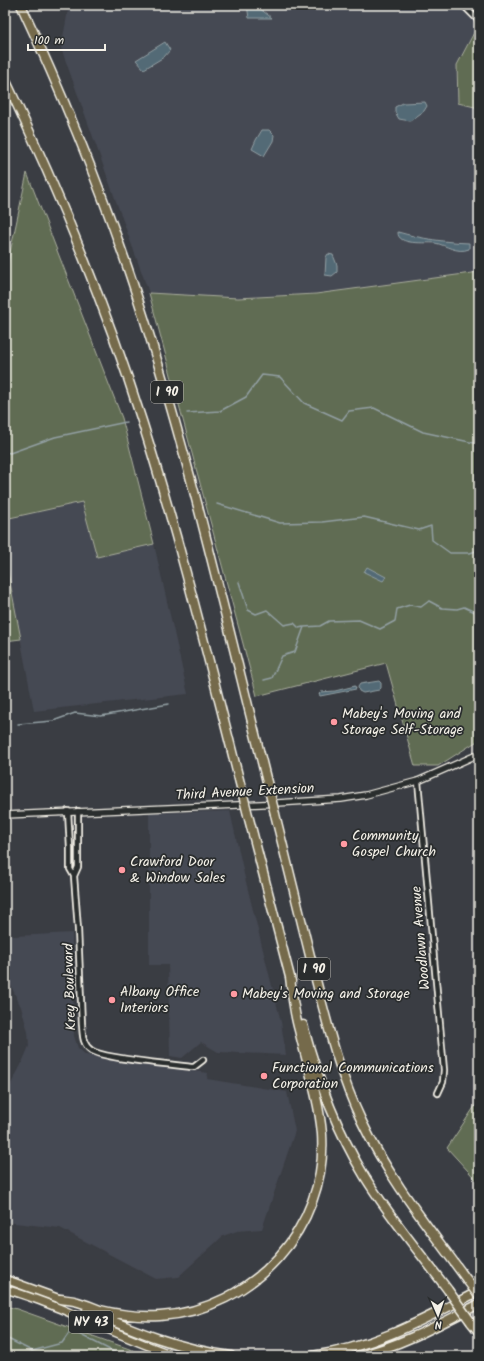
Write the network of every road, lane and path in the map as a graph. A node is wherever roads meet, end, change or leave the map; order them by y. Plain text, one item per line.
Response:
1 (21, 5) edge
2 (463, 5) edge
3 (479, 21) edge
4 (5, 79) edge
5 (479, 754) edge
6 (418, 781) junction
7 (68, 811) junction
8 (78, 811) junction
9 (5, 815) edge
10 (74, 876) junction
11 (290, 976) junction
12 (203, 1060) dead end
13 (438, 1093) dead end
14 (5, 1279) edge
15 (5, 1289) edge
16 (479, 1291) edge
17 (479, 1296) edge
18 (60, 1299) junction
19 (479, 1304) edge
20 (479, 1332) edge
21 (176, 1356) edge
22 (230, 1356) edge
23 (312, 1356) edge
24 (358, 1356) edge

1 - 17 highway, I 90, bridge
2 - 3 street
4 - 11 highway, I 90, bridge
5 - 6 street, Third Avenue Extension
6 - 8 street, Third Avenue Extension
6 - 13 street, Woodlawn Avenue
7 - 8 street, Third Avenue Extension
7 - 9 street, Third Avenue Extension
7 - 10 street, Krey Boulevard
8 - 10 street, Krey Boulevard
10 - 12 street, Krey Boulevard
11 - 18 highway
11 - 20 highway, I 90, bridge
14 - 18 main road, NY 43
15 - 21 main road, NY 43
16 - 23 highway
18 - 22 highway
19 - 24 highway

